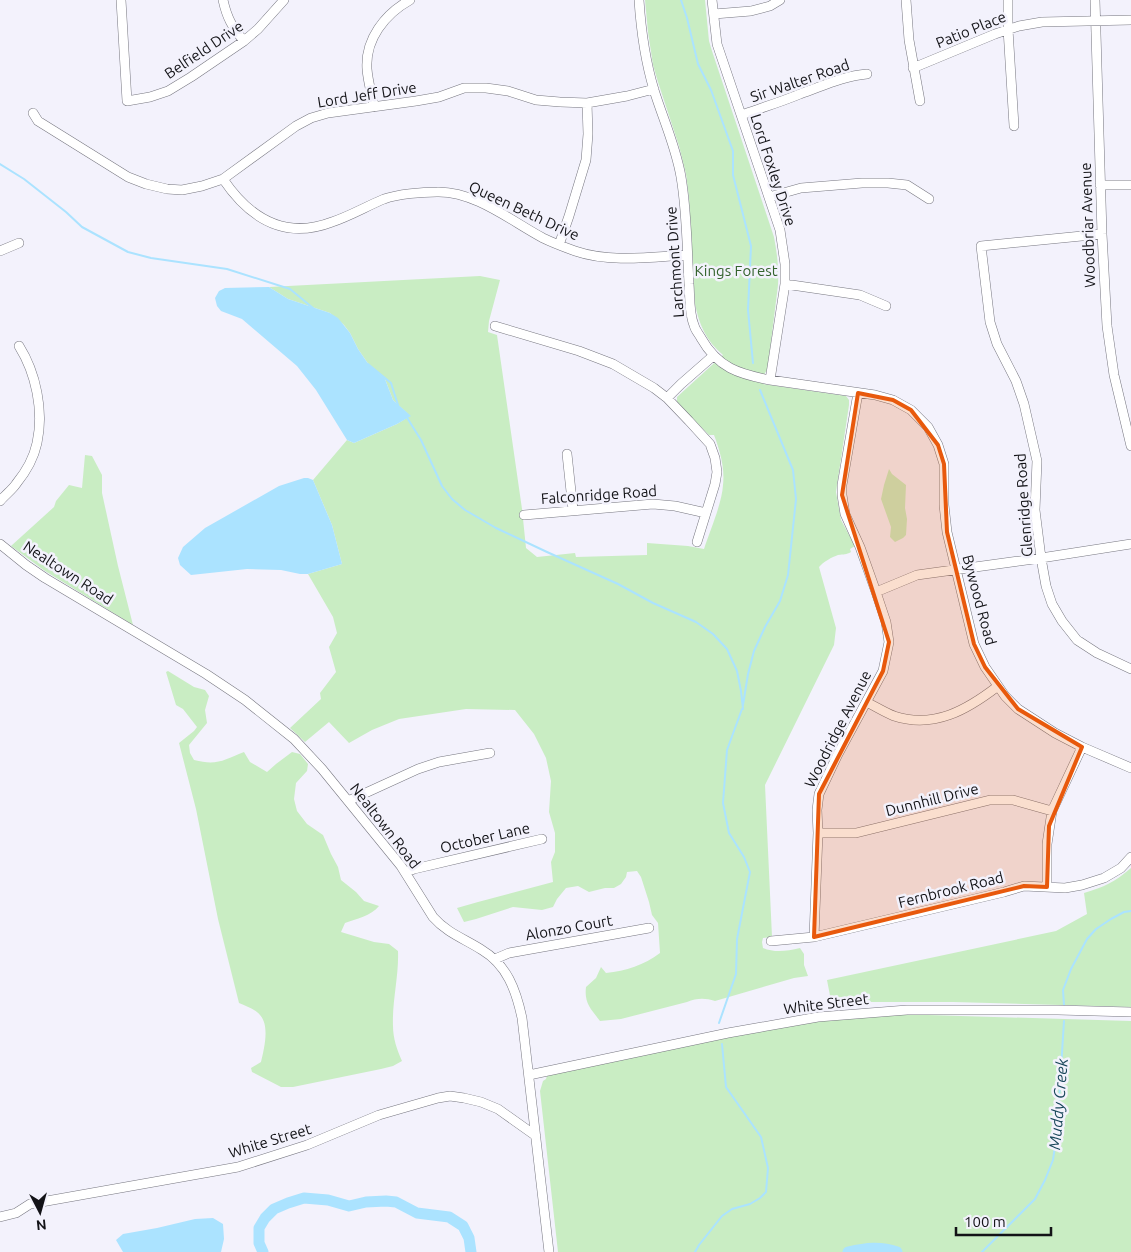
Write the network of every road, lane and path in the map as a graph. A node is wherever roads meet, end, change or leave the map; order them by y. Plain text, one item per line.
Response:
1 (121, 0) edge
2 (223, 0) edge
3 (284, 0) edge
4 (410, 0) edge
5 (639, 0) edge
6 (712, 0) edge
7 (780, 0) edge
8 (906, 0) edge
9 (1008, 0) edge
10 (1095, 0) edge
11 (714, 14) junction
12 (1131, 20) edge
13 (1096, 21) junction
14 (1008, 29) junction
15 (244, 41) junction
16 (914, 68) junction
17 (867, 74) dead end
18 (654, 89) junction
19 (920, 101) dead end
20 (586, 103) junction
21 (374, 107) junction
22 (33, 113) dead end
23 (741, 115) junction
24 (1014, 126) dead end
25 (224, 179) junction
26 (1100, 185) junction
27 (1131, 185) edge
28 (769, 198) junction
29 (930, 199) dead end
30 (1102, 234) junction
31 (19, 242) dead end
32 (559, 245) junction
33 (0, 251) edge
34 (687, 255) junction
35 (784, 284) junction
36 (886, 306) dead end
37 (495, 326) dead end
38 (19, 346) dead end
39 (713, 356) junction
40 (770, 380) junction
41 (858, 393) junction
42 (667, 398) junction
43 (1131, 446) edge
44 (568, 454) dead end
45 (944, 478) joint
46 (0, 501) edge
47 (573, 510) junction
48 (706, 513) junction
49 (524, 515) dead end
50 (697, 542) dead end
51 (0, 544) edge
52 (1131, 544) edge
53 (1041, 558) junction
54 (957, 569) junction
55 (876, 592) junction
56 (1131, 669) edge
57 (998, 686) junction
58 (866, 702) junction
59 (1082, 747) junction
60 (490, 753) dead end
61 (1131, 768) edge
62 (348, 801) junction
63 (1052, 811) junction
64 (818, 832) junction
65 (542, 839) dead end
66 (1131, 857) edge
67 (406, 872) junction
68 (1047, 887) junction
69 (648, 928) dead end
70 (814, 937) junction
71 (771, 942) dead end
72 (495, 959) junction
73 (1131, 1012) edge
74 (528, 1075) junction
75 (536, 1136) junction
76 (0, 1217) edge
77 (549, 1252) edge

1 - 15 street, Belfield Drive
2 - 15 street
3 - 15 street, Belfield Drive
4 - 21 street
5 - 18 street, Larchmont Drive
6 - 11 street, Lord Foxley Drive
7 - 11 street
8 - 16 street
9 - 14 street
10 - 13 street, Woodbriar Avenue
11 - 23 street, Lord Foxley Drive
12 - 13 street, Patio Place
13 - 14 street, Patio Place
13 - 26 street, Woodbriar Avenue
14 - 16 street, Patio Place
14 - 24 street
16 - 19 street
17 - 23 street, Sir Walter Road
18 - 20 street, Lord Jeff Drive
18 - 34 street, Larchmont Drive
20 - 21 street, Lord Jeff Drive
20 - 32 street
21 - 25 street, Lord Jeff Drive
22 - 25 street, Lord Jeff Drive
23 - 28 street, Lord Foxley Drive
25 - 32 street, Queen Beth Drive
26 - 27 street
26 - 30 street, Woodbriar Avenue
28 - 29 street
28 - 35 street, Lord Foxley Drive
30 - 43 street, Woodbriar Avenue
30 - 53 street, Glenridge Road
31 - 33 street
32 - 34 street, Queen Beth Drive
34 - 39 street, Larchmont Drive
35 - 36 street
35 - 40 street, Lord Foxley Drive
37 - 42 street
38 - 46 street
39 - 40 street, Larchmont Drive
39 - 42 street
40 - 41 street, Larchmont Drive
41 - 45 street, Larchmont Drive
41 - 55 street, Woodridge Avenue
42 - 48 street
44 - 47 street
45 - 54 street, Bywood Road
47 - 48 street, Falconridge Road
47 - 49 street, Falconridge Road
48 - 50 street
51 - 62 street, Nealtown Road
52 - 53 street
53 - 54 street
53 - 56 street, Glenridge Road
54 - 55 street
54 - 57 street, Bywood Road
55 - 58 street, Woodridge Avenue
57 - 58 street
57 - 59 street, Bywood Road
58 - 64 street, Woodridge Avenue
59 - 61 street, Bywood Road
59 - 63 street
60 - 62 street
62 - 67 street, Nealtown Road
63 - 64 street, Dunnhill Drive
63 - 68 street
64 - 70 street, Woodridge Avenue
65 - 67 street, October Lane
66 - 68 street, Fernbrook Road
67 - 72 street, Nealtown Road
68 - 70 street, Fernbrook Road
69 - 72 street, Alonzo Court
70 - 71 street, Fernbrook Road
72 - 74 street, Nealtown Road
73 - 74 street, White Street
74 - 75 street, Nealtown Road
75 - 76 street, White Street
75 - 77 street, Nealtown Road

